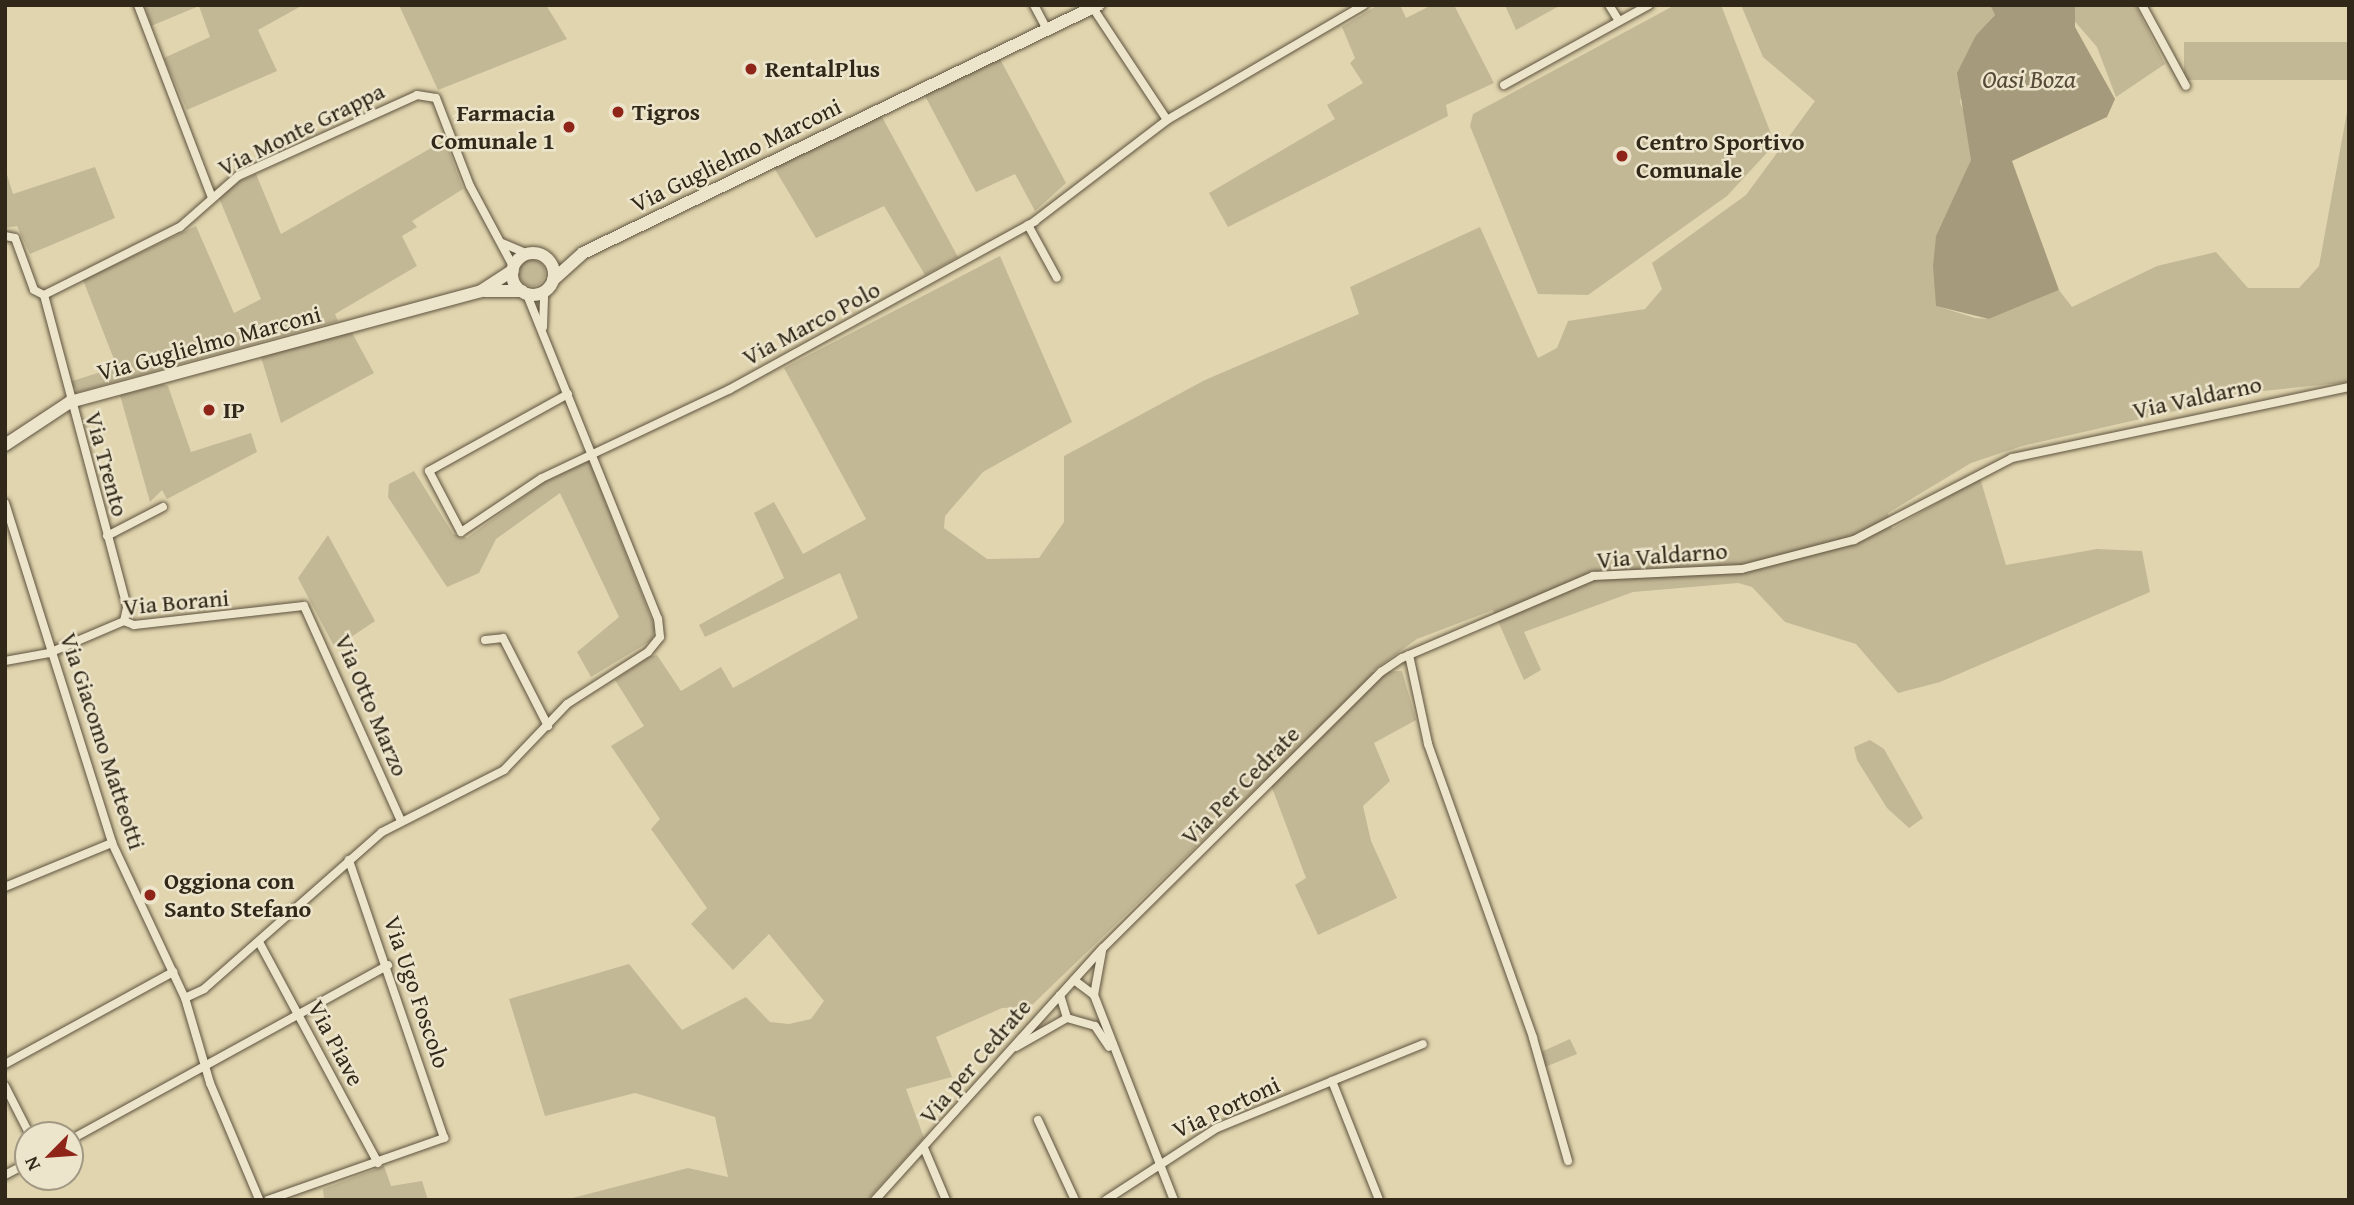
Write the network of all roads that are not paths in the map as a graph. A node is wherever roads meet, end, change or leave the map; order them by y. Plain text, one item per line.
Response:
1 (138, 5) edge
2 (1034, 5) edge
3 (1364, 5) edge
4 (1609, 5) edge
5 (1649, 5) edge
6 (2142, 5) edge
7 (1095, 7) edge
8 (1619, 21) junction
9 (1047, 29) junction
10 (1504, 86) dead end
11 (2186, 86) dead end
12 (1167, 120) junction
13 (211, 195) junction
14 (1028, 225) junction
15 (5, 236) edge
16 (500, 241) junction
17 (583, 253) junction
18 (528, 254) junction
19 (549, 260) junction
20 (513, 269) junction
21 (1057, 278) dead end
22 (553, 280) junction
23 (481, 291) junction
24 (544, 291) junction
25 (524, 292) junction
26 (44, 295) junction
27 (543, 330) junction
28 (2349, 387) edge
29 (568, 394) junction
30 (70, 402) junction
31 (5, 445) edge
32 (592, 453) junction
33 (5, 503) edge
34 (163, 506) dead end
35 (107, 536) junction
36 (304, 606) joint
37 (124, 621) junction
38 (485, 640) dead end
39 (54, 651) junction
40 (1409, 655) junction
41 (5, 661) edge
42 (548, 726) junction
43 (401, 821) junction
44 (112, 844) junction
45 (349, 860) junction
46 (5, 887) edge
47 (259, 942) junction
48 (1103, 948) junction
49 (388, 965) junction
50 (173, 972) junction
51 (1074, 980) junction
52 (1060, 995) junction
53 (1094, 995) junction
54 (185, 998) junction
55 (297, 1013) junction
56 (1067, 1018) junction
57 (1423, 1044) dead end
58 (1007, 1052) junction
59 (1115, 1055) junction
60 (5, 1064) edge
61 (205, 1065) junction
62 (1332, 1081) junction
63 (5, 1086) edge
64 (23, 1121) edge
65 (1038, 1121) dead end
66 (84, 1132) edge
67 (924, 1148) junction
68 (1568, 1161) dead end
69 (378, 1163) junction
70 (1160, 1165) junction
71 (259, 1200) edge
72 (268, 1200) edge
73 (875, 1200) edge
74 (946, 1200) edge
75 (1075, 1200) edge
76 (1107, 1200) edge
77 (1174, 1200) edge
78 (1379, 1200) edge

1 - 13 street
2 - 9 street
3 - 12 street, Via Marco Polo
4 - 8 street
5 - 8 street
6 - 11 street
7 - 9 street, Via Guglielmo Marconi
7 - 12 street
8 - 10 street
9 - 17 street, Via Guglielmo Marconi
12 - 14 street, Via Marco Polo
13 - 16 street, Via Monte Grappa
13 - 26 street, Via Monte Grappa
14 - 21 street
14 - 32 street, Via Marco Polo
15 - 26 street, Via Trento
16 - 18 street
16 - 20 street
17 - 19 street, Via Guglielmo Marconi
17 - 22 street, Via Guglielmo Marconi
18 - 19 street
18 - 20 street
19 - 22 street
20 - 23 street, Via Guglielmo Marconi
20 - 25 street
22 - 24 street
23 - 25 street, Via Guglielmo Marconi
23 - 30 street, Via Guglielmo Marconi
24 - 25 street
24 - 27 street
25 - 27 street
26 - 30 street, Via Trento
27 - 29 street
28 - 40 street, Via Valdarno
29 - 32 street
29 - 32 street, Via Marco Polo
30 - 31 street, Via Guglielmo Marconi
30 - 35 street, Via Trento
32 - 42 street
33 - 39 street, Via Giacomo Matteotti
34 - 35 street, Via Trento
35 - 37 street, Via Trento
36 - 37 street, Via Borani
36 - 43 street, Via Otto Marzo
37 - 39 street, Via Borani
38 - 42 street
39 - 41 street, Via Borani
39 - 44 street, Via Giacomo Matteotti
40 - 48 street, Via Per Cedrate
40 - 68 street
42 - 43 street
43 - 45 street
44 - 46 street
44 - 50 street, Via Giacomo Matteotti
45 - 47 street
45 - 49 street, Via Ugo Foscolo
47 - 54 street
47 - 55 street, Via Piave
48 - 51 street, Via per Cedrate
48 - 53 street
49 - 55 street
49 - 69 street, Via Ugo Foscolo
50 - 54 street, Via Giacomo Matteotti
50 - 60 street
51 - 52 street, Via per Cedrate
51 - 53 street
52 - 56 street
52 - 58 street, Via per Cedrate
53 - 59 street
54 - 61 street, Via Giacomo Matteotti
55 - 61 street
55 - 69 street, Via Piave
56 - 58 street
56 - 59 street
57 - 62 street, Via Portoni
58 - 67 street, Via per Cedrate
59 - 70 street
61 - 66 street
61 - 71 street, Via Giacomo Matteotti
62 - 70 street, Via Portoni
62 - 78 street
63 - 64 street
65 - 75 street
67 - 73 street, Via per Cedrate
67 - 74 street
69 - 72 street
70 - 76 street, Via Portoni
70 - 77 street

